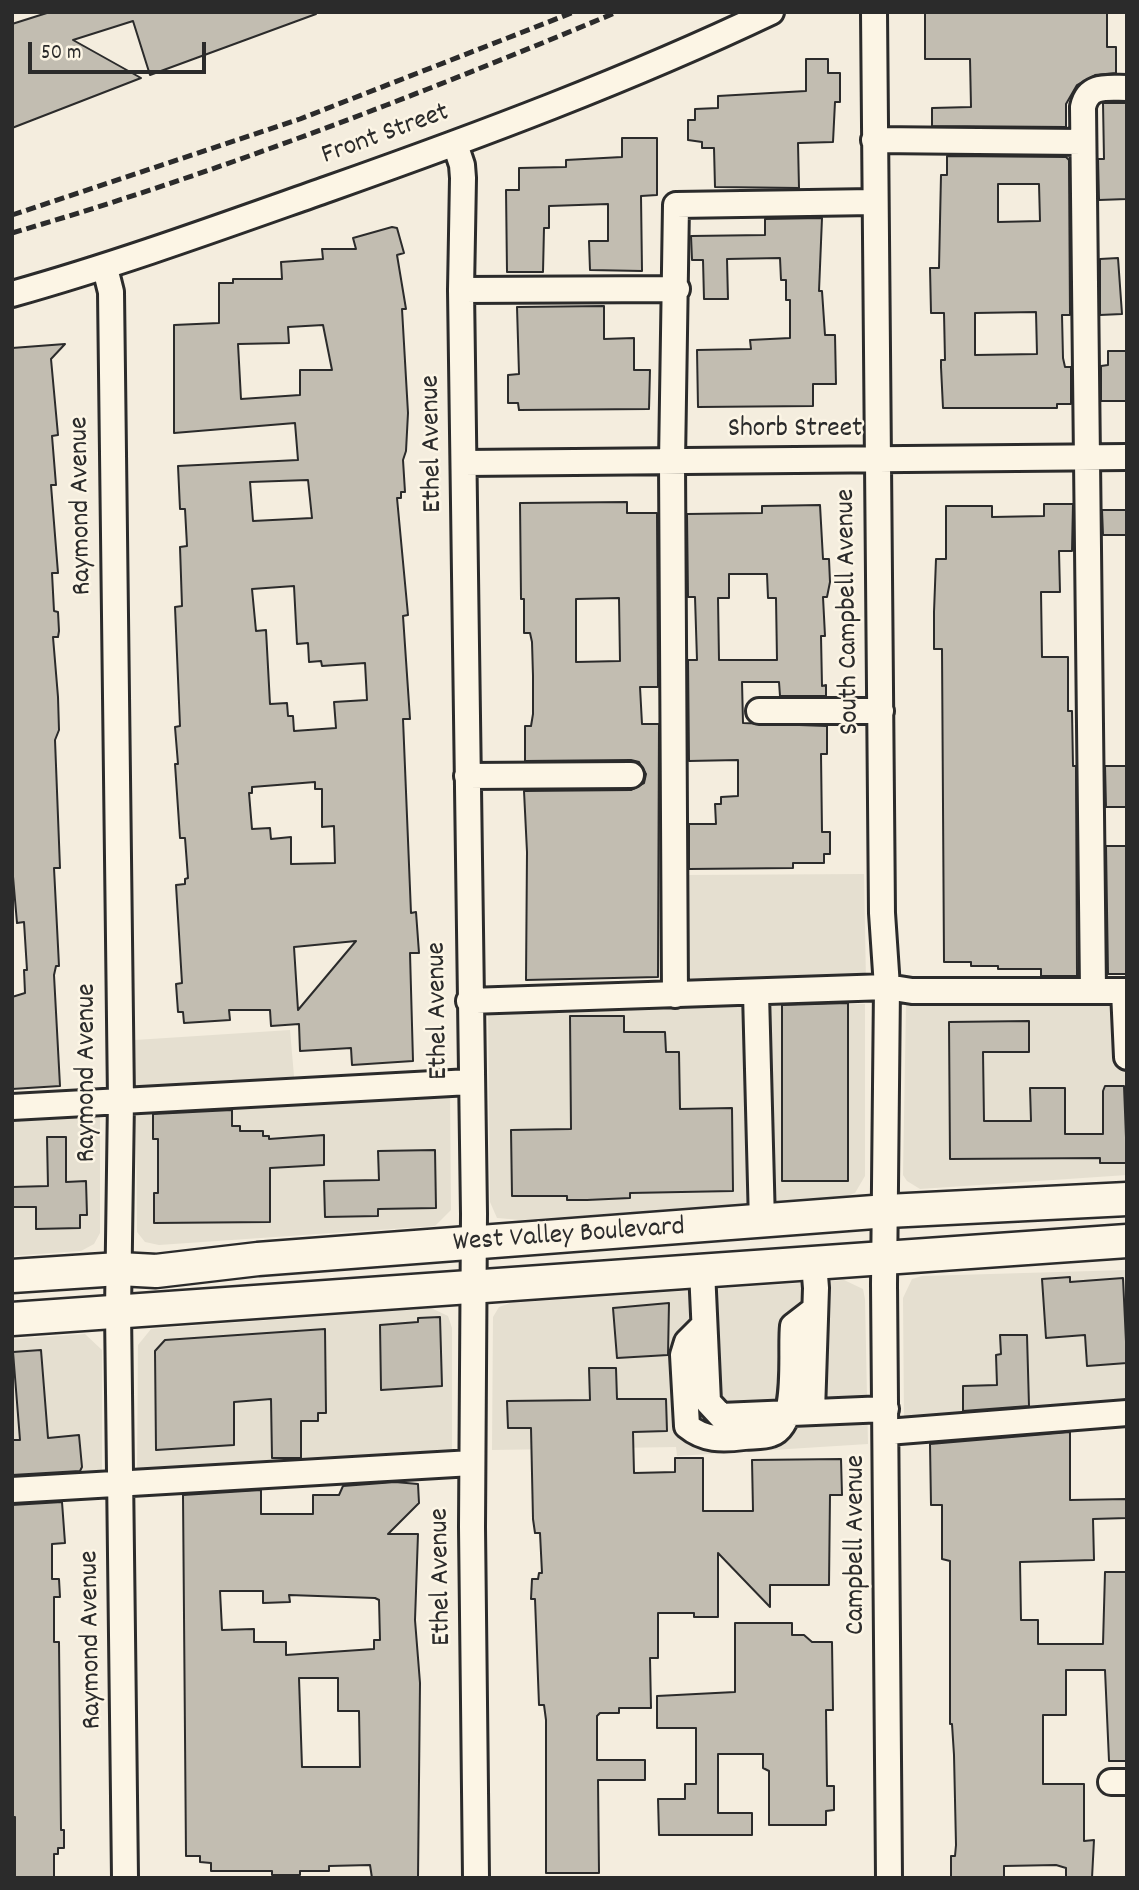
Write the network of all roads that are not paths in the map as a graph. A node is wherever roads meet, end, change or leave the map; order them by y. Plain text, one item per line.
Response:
1 (771, 12) edge
2 (874, 12) edge
3 (1127, 88) edge
4 (874, 140) junction
5 (1082, 142) junction
6 (455, 144) junction
7 (874, 202) junction
8 (105, 268) junction
9 (677, 289) junction
10 (461, 290) junction
11 (12, 294) edge
12 (1127, 457) edge
13 (1087, 458) junction
14 (878, 460) junction
15 (672, 461) junction
16 (464, 463) junction
17 (759, 711) dead end
18 (881, 711) junction
19 (631, 775) dead end
20 (467, 776) junction
21 (887, 987) junction
22 (1093, 990) junction
23 (1126, 991) edge
24 (756, 993) junction
25 (675, 995) junction
26 (469, 1000) junction
27 (1127, 1057) edge
28 (470, 1082) junction
29 (121, 1100) junction
30 (12, 1107) edge
31 (1127, 1199) edge
32 (887, 1211) junction
33 (762, 1223) junction
34 (1127, 1241) edge
35 (473, 1244) junction
36 (886, 1258) junction
37 (814, 1263) junction
38 (119, 1269) junction
39 (702, 1270) junction
40 (12, 1276) edge
41 (473, 1286) junction
42 (118, 1311) junction
43 (12, 1319) edge
44 (801, 1412) junction
45 (1127, 1413) edge
46 (886, 1420) junction
47 (472, 1464) junction
48 (121, 1482) junction
49 (12, 1490) edge
50 (125, 1878) edge
51 (476, 1878) edge
52 (889, 1878) edge

1 - 6 street, Front Street
2 - 4 street, South Campbell Avenue
3 - 5 street
4 - 5 street
4 - 7 street, South Campbell Avenue
5 - 13 street
6 - 8 street, Front Street
6 - 10 street, Ethel Avenue
7 - 9 street
7 - 14 street, South Campbell Avenue
8 - 11 street, Front Street
8 - 29 street, Raymond Avenue
9 - 10 street
9 - 15 street
10 - 16 street, Ethel Avenue
12 - 13 street, Shorb Street
13 - 14 street, Shorb Street
13 - 22 street
14 - 15 street, Shorb Street
14 - 18 street, South Campbell Avenue
15 - 16 street, Shorb Street
15 - 25 street
16 - 20 street, Ethel Avenue
17 - 18 street
18 - 21 street, South Campbell Avenue
19 - 20 street
20 - 26 street, Ethel Avenue
21 - 22 street
21 - 24 street
21 - 32 street, South Campbell Avenue
22 - 23 street
23 - 27 street
24 - 25 street
24 - 33 street
25 - 26 street
26 - 28 street, Ethel Avenue
28 - 29 street
28 - 35 street, Ethel Avenue
29 - 30 street
29 - 38 street, Raymond Avenue
31 - 32 main road, West Valley Boulevard
32 - 33 main road, West Valley Boulevard
32 - 36 street, Campbell Avenue
33 - 35 main road, West Valley Boulevard
34 - 36 main road, West Valley Boulevard
35 - 38 main road, West Valley Boulevard
35 - 41 street, Ethel Avenue
36 - 37 main road, West Valley Boulevard
36 - 46 street, Campbell Avenue
37 - 39 main road, West Valley Boulevard
37 - 44 street
38 - 40 main road, West Valley Boulevard
38 - 42 street, Raymond Avenue
39 - 41 main road, West Valley Boulevard
39 - 44 street
41 - 42 main road, West Valley Boulevard
41 - 47 street, Ethel Avenue
42 - 43 main road, West Valley Boulevard
42 - 48 street, Raymond Avenue
44 - 46 street
45 - 46 street
46 - 52 street, Campbell Avenue
47 - 48 street
47 - 51 street, Ethel Avenue
48 - 49 street
48 - 50 street, Raymond Avenue

